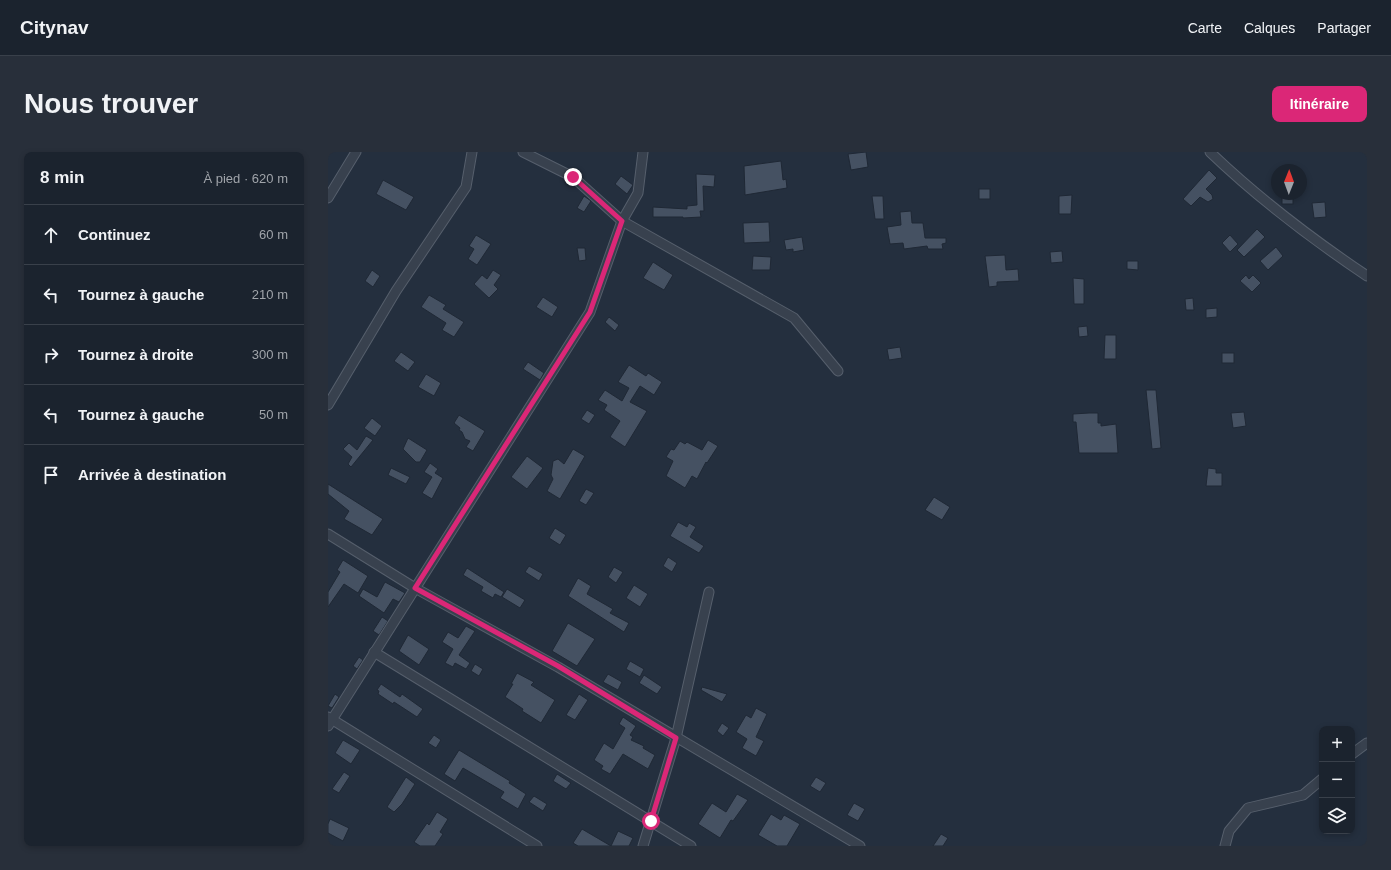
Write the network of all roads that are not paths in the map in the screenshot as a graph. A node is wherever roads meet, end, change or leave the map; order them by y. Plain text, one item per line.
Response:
1 (356, 152) edge
2 (472, 152) edge
3 (523, 152) edge
4 (643, 152) edge
5 (1210, 152) edge
6 (328, 198) edge
7 (622, 221) junction
8 (1367, 276) edge
9 (838, 371) dead end
10 (328, 405) edge
11 (328, 534) edge
12 (415, 588) junction
13 (709, 592) dead end
14 (374, 652) junction
15 (329, 721) edge
16 (676, 738) junction
17 (1367, 743) edge
18 (1355, 752) edge
19 (1319, 782) edge
20 (651, 821) junction
21 (537, 846) edge
22 (643, 846) edge
23 (691, 846) edge
24 (860, 846) edge
25 (1225, 846) edge

1 - 6 street
2 - 10 street
3 - 7 street
4 - 7 street
5 - 8 street
7 - 9 street
7 - 12 street
11 - 12 street
12 - 14 street
12 - 16 street
13 - 16 street
14 - 15 street
14 - 20 street
15 - 21 street
16 - 20 street
16 - 24 street
17 - 18 street
19 - 25 street
20 - 22 street
20 - 23 street

